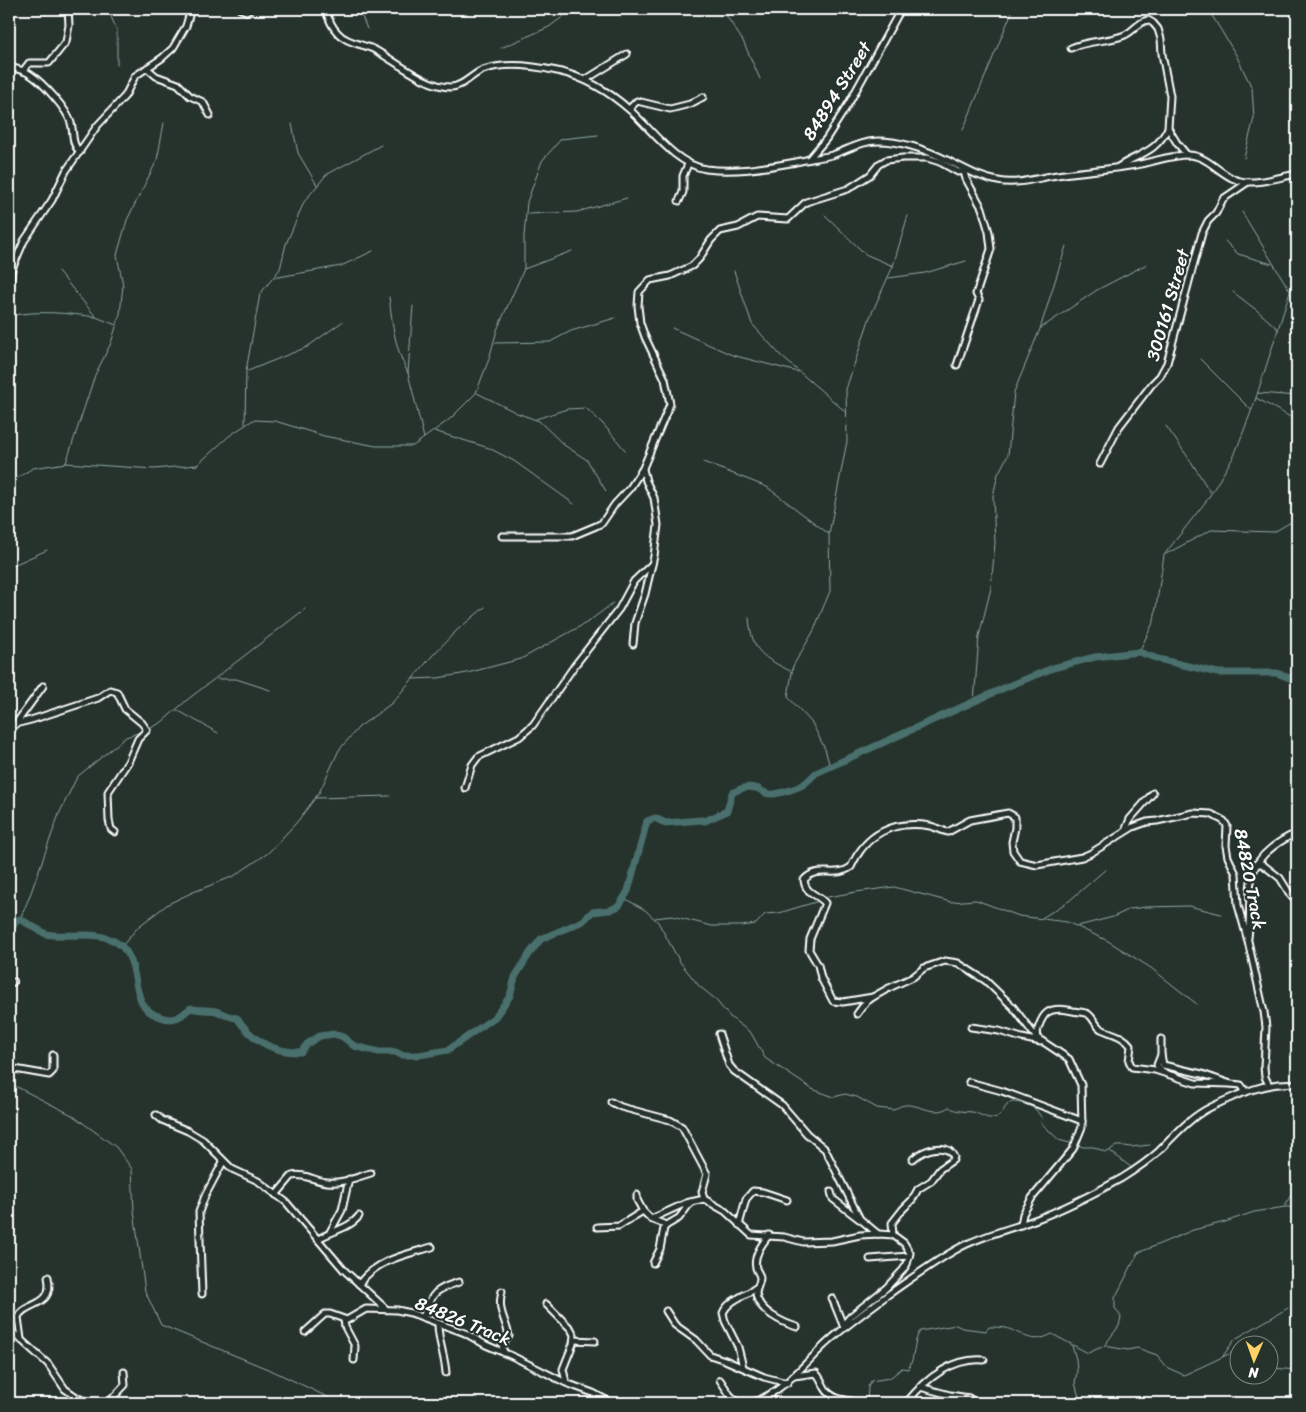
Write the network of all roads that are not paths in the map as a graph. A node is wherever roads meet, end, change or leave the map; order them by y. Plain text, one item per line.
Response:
1 (68, 9) edge
2 (191, 9) edge
3 (240, 9) edge
4 (251, 9) edge
5 (325, 9) edge
6 (900, 9) edge
7 (1071, 48) dead end
8 (627, 54) dead end
9 (9, 67) edge
10 (147, 68) junction
11 (23, 70) junction
12 (585, 80) junction
13 (703, 97) dead end
14 (629, 109) junction
15 (210, 115) dead end
16 (1168, 128) junction
17 (80, 152) junction
18 (1187, 155) junction
19 (808, 159) junction
20 (688, 164) junction
21 (1117, 168) junction
22 (965, 172) junction
23 (1297, 174) edge
24 (1248, 182) junction
25 (679, 200) dead end
26 (9, 289) edge
27 (957, 365) dead end
28 (1100, 464) dead end
29 (643, 468) junction
30 (502, 536) dead end
31 (652, 564) junction
32 (633, 644) dead end
33 (43, 686) dead end
34 (15, 724) junction
35 (9, 733) edge
36 (465, 788) dead end
37 (1153, 793) dead end
38 (1125, 831) junction
39 (115, 832) dead end
40 (1290, 836) dead end
41 (1256, 864) junction
42 (1297, 900) edge
43 (1248, 941) junction
44 (873, 997) junction
45 (857, 1014) dead end
46 (971, 1027) dead end
47 (719, 1034) dead end
48 (1036, 1038) junction
49 (1161, 1039) dead end
50 (1042, 1042) junction
51 (53, 1054) dead end
52 (1161, 1054) junction
53 (9, 1068) edge
54 (1161, 1071) junction
55 (969, 1082) dead end
56 (1231, 1084) junction
57 (1297, 1084) edge
58 (1269, 1085) junction
59 (1246, 1092) junction
60 (610, 1102) dead end
61 (156, 1115) dead end
62 (1082, 1121) junction
63 (913, 1159) dead end
64 (223, 1162) junction
65 (371, 1172) dead end
66 (349, 1179) junction
67 (831, 1192) dead end
68 (276, 1195) junction
69 (637, 1195) dead end
70 (704, 1199) junction
71 (787, 1200) dead end
72 (691, 1201) junction
73 (643, 1211) junction
74 (360, 1216) dead end
75 (651, 1219) junction
76 (860, 1220) junction
77 (667, 1225) junction
78 (739, 1225) junction
79 (1021, 1225) junction
80 (597, 1227) dead end
81 (330, 1232) junction
82 (879, 1234) junction
83 (768, 1235) junction
84 (893, 1235) junction
85 (318, 1239) junction
86 (432, 1247) dead end
87 (910, 1256) junction
88 (870, 1259) dead end
89 (653, 1263) dead end
90 (48, 1276) dead end
91 (459, 1282) dead end
92 (359, 1284) junction
93 (758, 1287) junction
94 (502, 1290) dead end
95 (202, 1294) dead end
96 (832, 1298) dead end
97 (546, 1304) dead end
98 (386, 1309) junction
99 (666, 1311) dead end
100 (423, 1317) junction
101 (344, 1320) junction
102 (438, 1324) junction
103 (843, 1325) junction
104 (797, 1328) dead end
105 (9, 1329) edge
106 (840, 1331) junction
107 (305, 1332) dead end
108 (21, 1339) junction
109 (574, 1340) junction
110 (596, 1341) dead end
111 (504, 1353) junction
112 (354, 1360) dead end
113 (984, 1360) dead end
114 (743, 1367) junction
115 (124, 1372) dead end
116 (446, 1373) dead end
117 (794, 1376) junction
118 (720, 1380) dead end
119 (566, 1382) junction
120 (787, 1383) junction
121 (920, 1387) junction
122 (773, 1394) junction
123 (973, 1402) edge
124 (90, 1403) edge
125 (108, 1403) edge
126 (612, 1403) edge
127 (739, 1403) edge
128 (751, 1403) edge
129 (765, 1403) edge
130 (862, 1403) edge
131 (906, 1403) edge

1 - 11 street
2 - 10 street
3 - 4 street
5 - 12 street
6 - 19 street, 84894 Street
7 - 16 street
8 - 12 street
9 - 11 street
10 - 15 street
10 - 17 street
11 - 17 street
12 - 14 street
13 - 14 street
14 - 20 street
16 - 18 street
16 - 21 street
17 - 26 street
18 - 21 street
18 - 24 street
19 - 20 street
19 - 22 street
20 - 25 street
21 - 22 street
22 - 27 street
22 - 29 street
23 - 24 street
24 - 28 street, 300161 Street
29 - 30 street
29 - 31 street
31 - 32 street
31 - 36 street
33 - 34 street
34 - 35 street
34 - 39 street
37 - 38 street
38 - 43 street, 84820 Track
38 - 44 street, 84820 Track
40 - 41 street
41 - 42 street
41 - 43 street
43 - 58 street, 84820 Track
44 - 45 street
44 - 48 street
46 - 50 street
47 - 76 street
48 - 50 street
48 - 54 street
49 - 52 street
50 - 62 street
51 - 53 street
52 - 54 street
52 - 56 street
54 - 56 street
55 - 62 street
56 - 59 street
57 - 58 street
58 - 59 street
59 - 79 street
60 - 70 street
61 - 64 street
62 - 79 street
63 - 84 street
64 - 68 street
64 - 95 street
65 - 66 street
66 - 68 street
66 - 81 street
67 - 76 street
68 - 85 street
69 - 73 street
70 - 72 street
70 - 78 street
71 - 78 street
72 - 75 street
72 - 77 street
73 - 75 street
73 - 80 street
74 - 81 street
75 - 77 street
76 - 82 street
77 - 89 street
78 - 83 street
79 - 106 street
81 - 85 street
82 - 83 street
82 - 84 street
83 - 93 street
84 - 87 street
85 - 92 street
86 - 92 street
87 - 88 street
87 - 103 street
90 - 108 street
91 - 100 street
92 - 98 street
93 - 104 street
93 - 114 street
94 - 111 street
96 - 103 street
97 - 109 street
98 - 100 street, 84826 Track
98 - 101 street, 84826 Track
99 - 114 street
100 - 102 street, 84826 Track
101 - 107 street
101 - 112 street
102 - 111 street, 84826 Track
102 - 116 street
103 - 106 street
105 - 108 street
106 - 117 street
108 - 124 street
109 - 110 street
109 - 119 street
111 - 119 street, 84826 Track
113 - 121 street
114 - 120 street
115 - 125 street
117 - 120 street
117 - 130 street
118 - 127 street
119 - 126 street, 84826 Track
120 - 122 street
121 - 123 street
121 - 131 street
122 - 128 street
122 - 129 street

